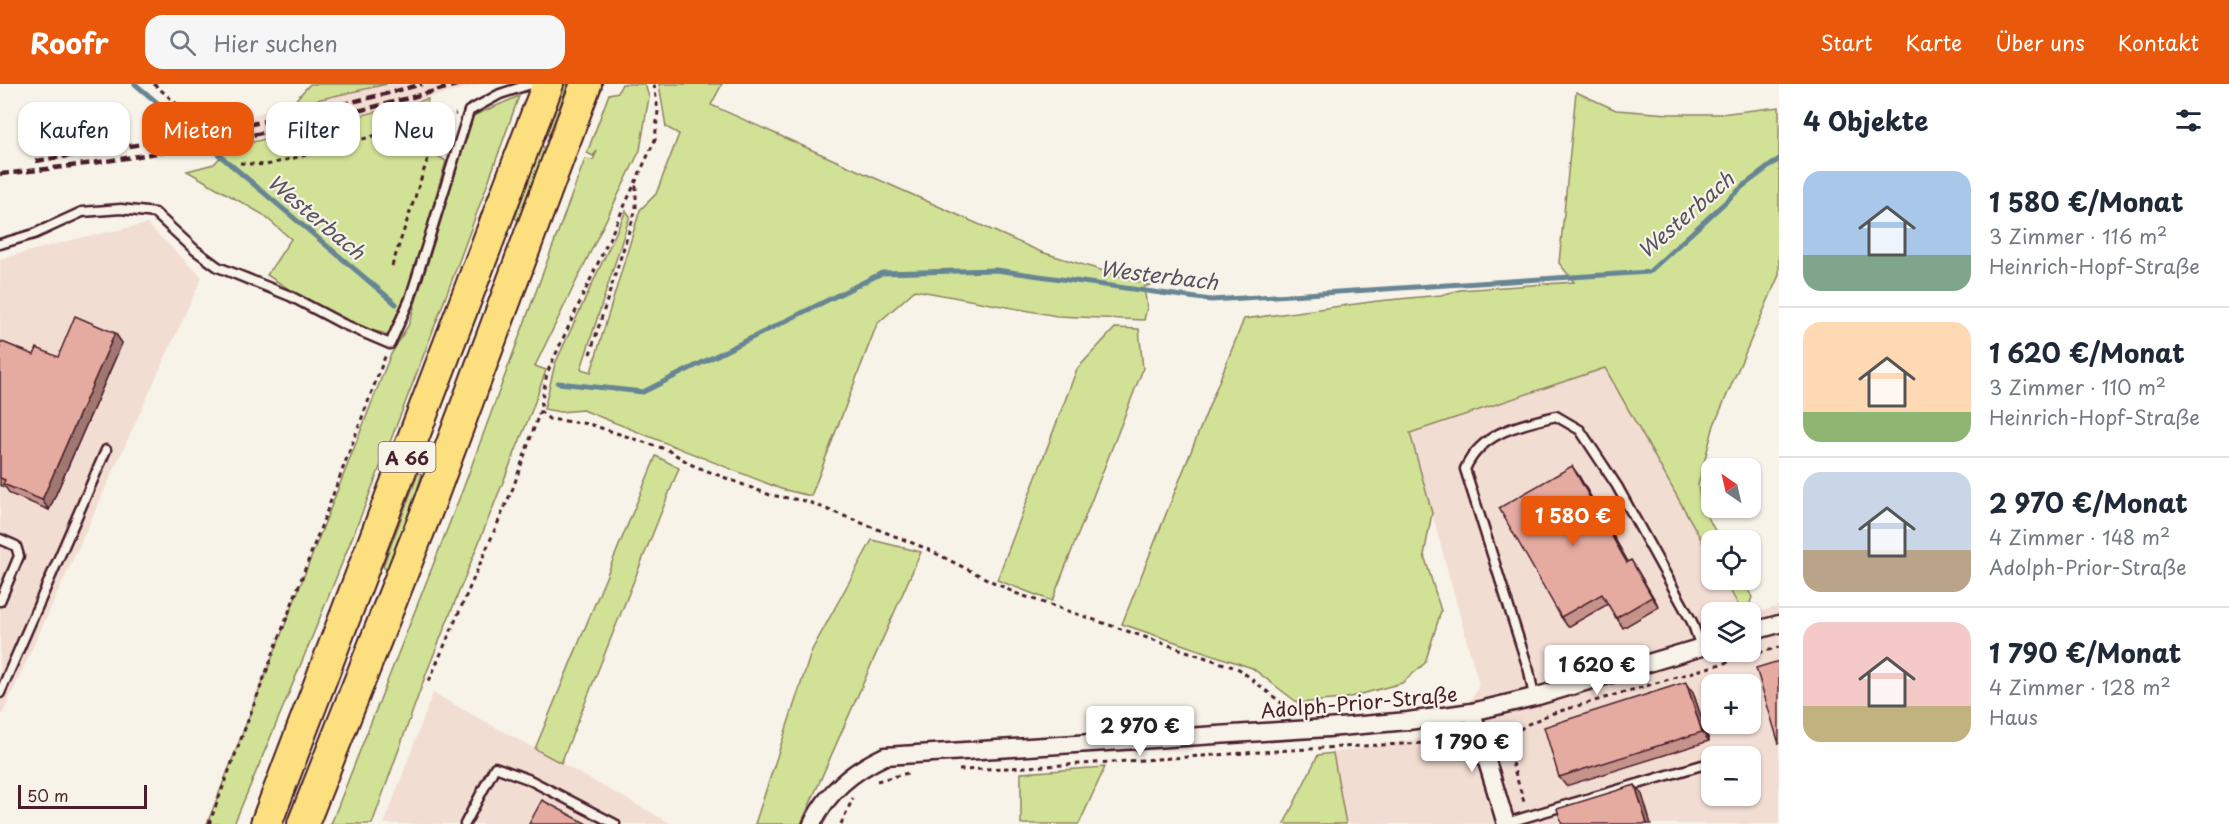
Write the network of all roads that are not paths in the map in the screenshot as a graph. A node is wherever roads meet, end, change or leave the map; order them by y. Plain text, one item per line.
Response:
1 (586, 84) edge
2 (542, 86) edge
3 (0, 244) edge
4 (106, 450) dead end
5 (0, 539) edge
6 (0, 601) edge
7 (1779, 624) edge
8 (1761, 629) edge
9 (1701, 637) edge
10 (1701, 647) edge
11 (0, 693) edge
12 (1534, 697) junction
13 (1472, 712) junction
14 (1701, 765) edge
15 (266, 824) edge
16 (303, 824) edge
17 (465, 824) edge
18 (615, 824) edge
19 (812, 824) edge
20 (1506, 824) edge

1 - 16 highway, A 66
2 - 3 lane
2 - 15 highway, A 66
4 - 11 lane
5 - 6 lane
7 - 8 street
9 - 12 lane
10 - 12 street, Adolph-Prior-Straße
12 - 13 street, Adolph-Prior-Straße
13 - 19 street, Adolph-Prior-Straße
13 - 20 street
14 - 20 lane
17 - 18 lane

